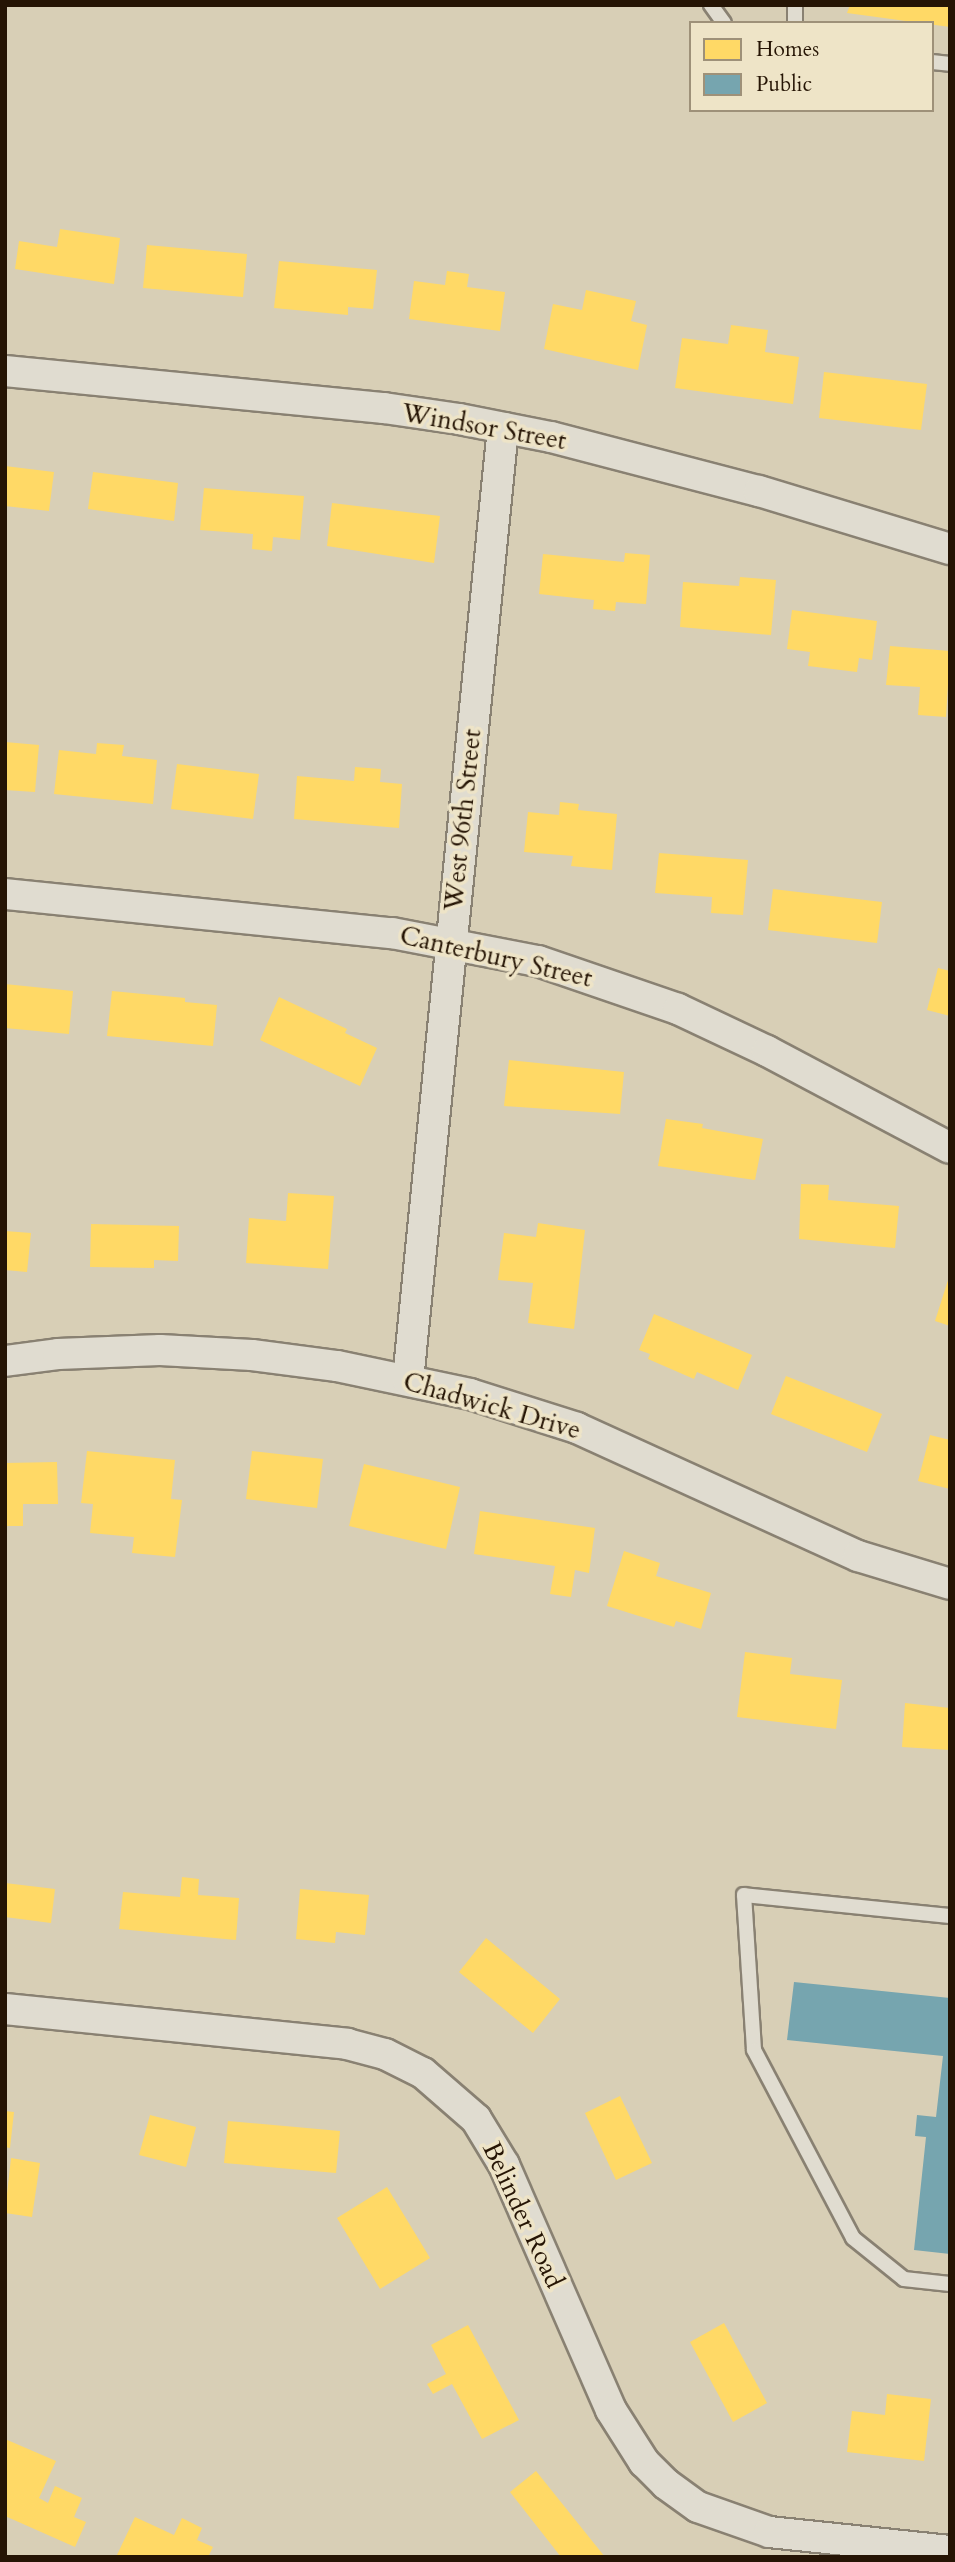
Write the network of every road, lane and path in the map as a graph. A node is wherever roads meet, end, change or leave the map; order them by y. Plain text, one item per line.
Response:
1 (711, 5) edge
2 (723, 21) edge
3 (5, 371) edge
4 (503, 428) junction
5 (950, 549) edge
6 (5, 894) edge
7 (451, 943) junction
8 (950, 1148) edge
9 (5, 1361) edge
10 (408, 1380) junction
11 (950, 1584) edge
12 (950, 1916) edge
13 (5, 2010) edge
14 (950, 2284) edge
15 (950, 2551) edge

1 - 2 lane
3 - 4 street, Windsor Street
4 - 5 street, Windsor Street
4 - 7 street, West 96th Street
6 - 7 street, Canterbury Street
7 - 8 street, Canterbury Street
7 - 10 street, West 96th Street
9 - 10 street, Chadwick Drive
10 - 11 street, Chadwick Drive
12 - 14 lane
13 - 15 street, Belinder Road

